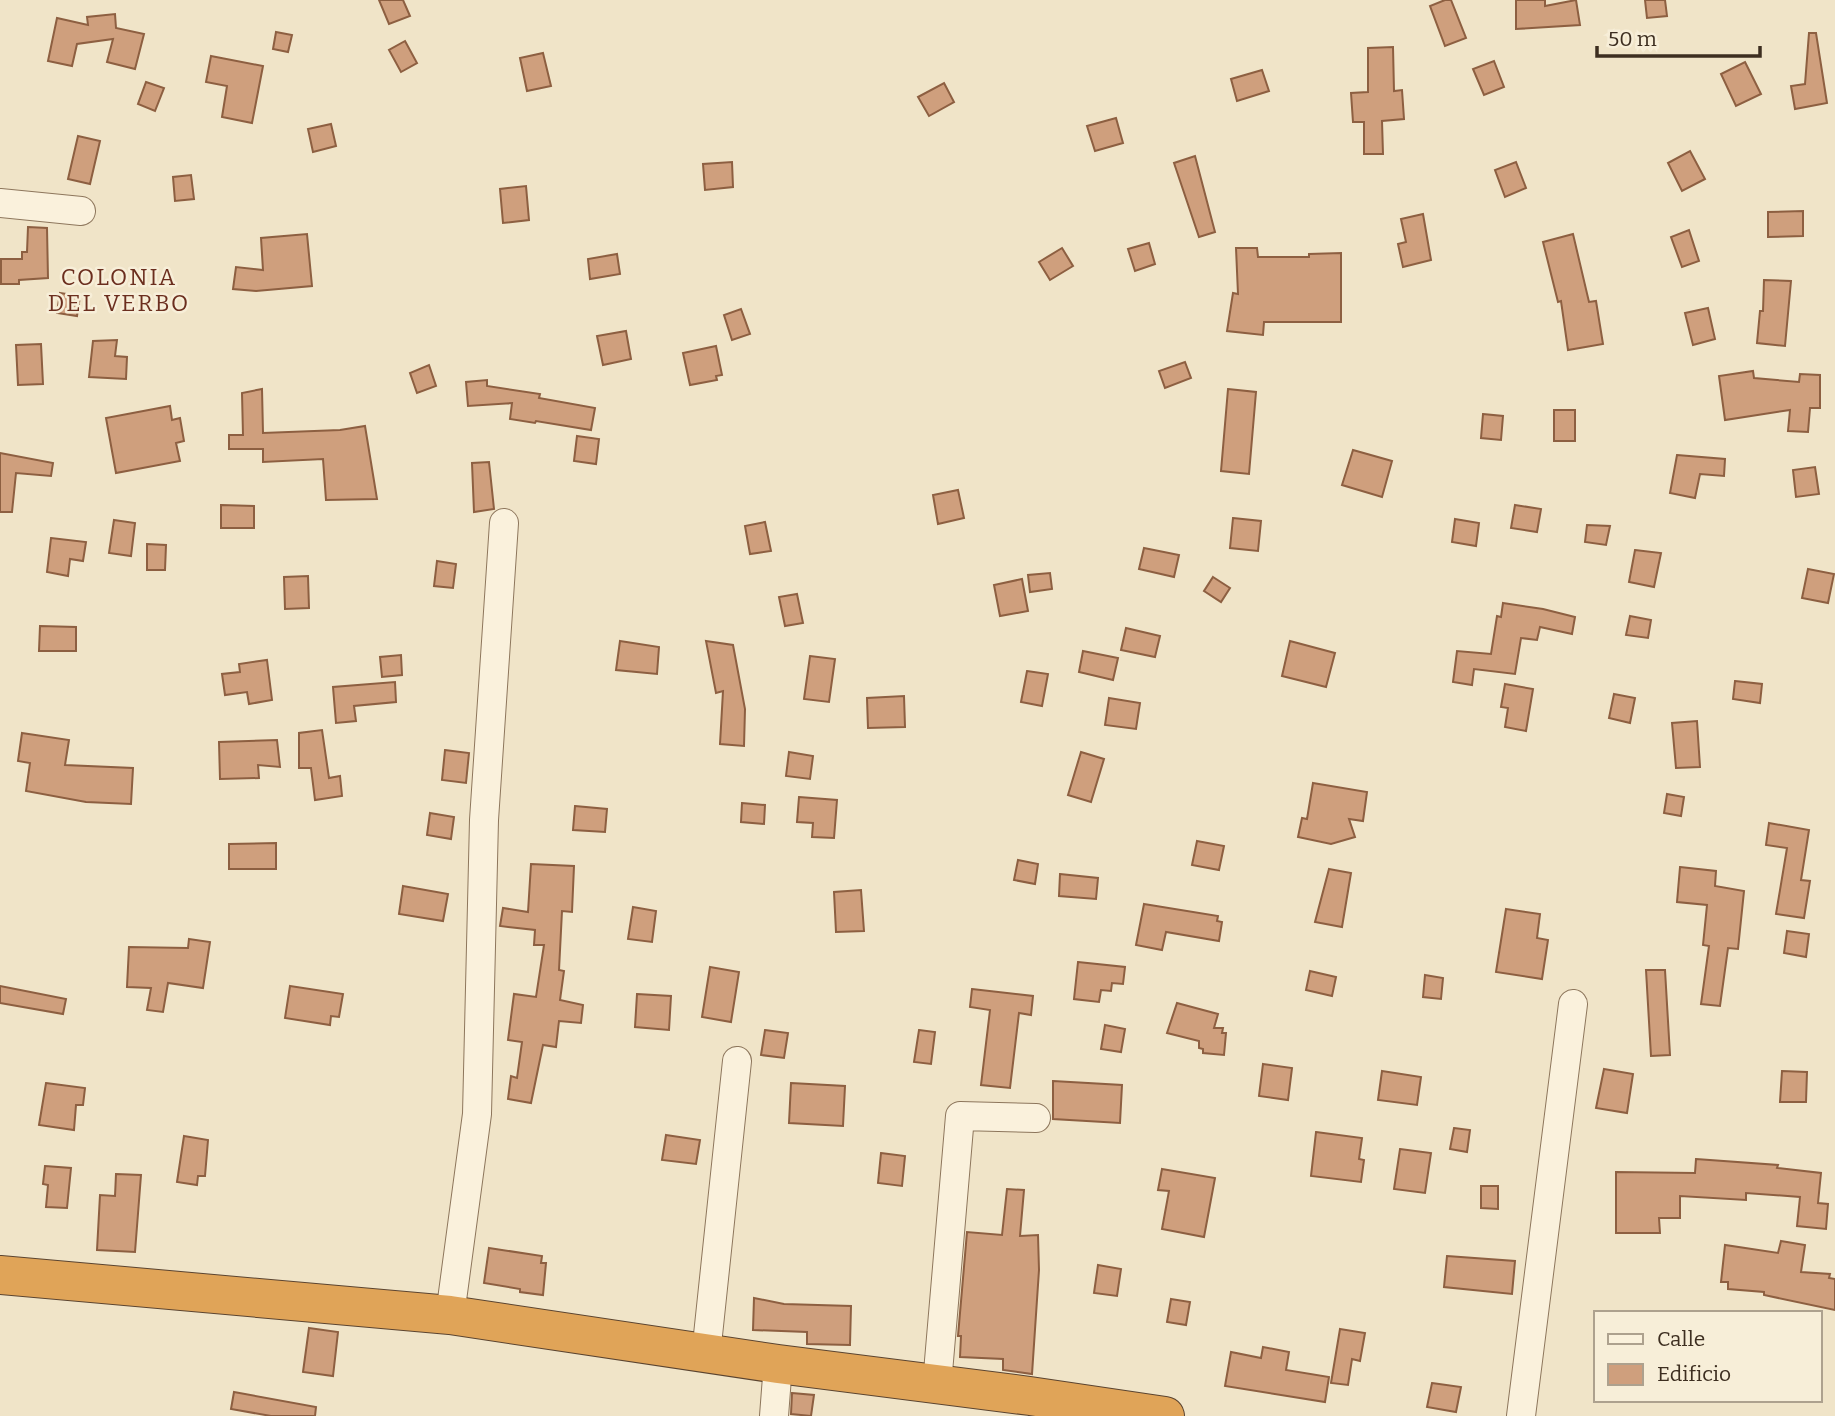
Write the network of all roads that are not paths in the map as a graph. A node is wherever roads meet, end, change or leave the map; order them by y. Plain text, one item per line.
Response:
1 (0, 203) edge
2 (81, 211) dead end
3 (504, 523) dead end
4 (1573, 1004) dead end
5 (737, 1061) dead end
6 (1036, 1118) dead end
7 (0, 1275) edge
8 (450, 1315) junction
9 (706, 1354) junction
10 (778, 1364) junction
11 (937, 1384) junction
12 (774, 1416) edge
13 (1164, 1416) edge
14 (1521, 1416) edge

1 - 2 street
3 - 8 street
4 - 14 street
5 - 9 street
6 - 11 street
7 - 8 highway
8 - 9 highway
9 - 10 highway
10 - 11 highway
10 - 12 street
11 - 13 highway

